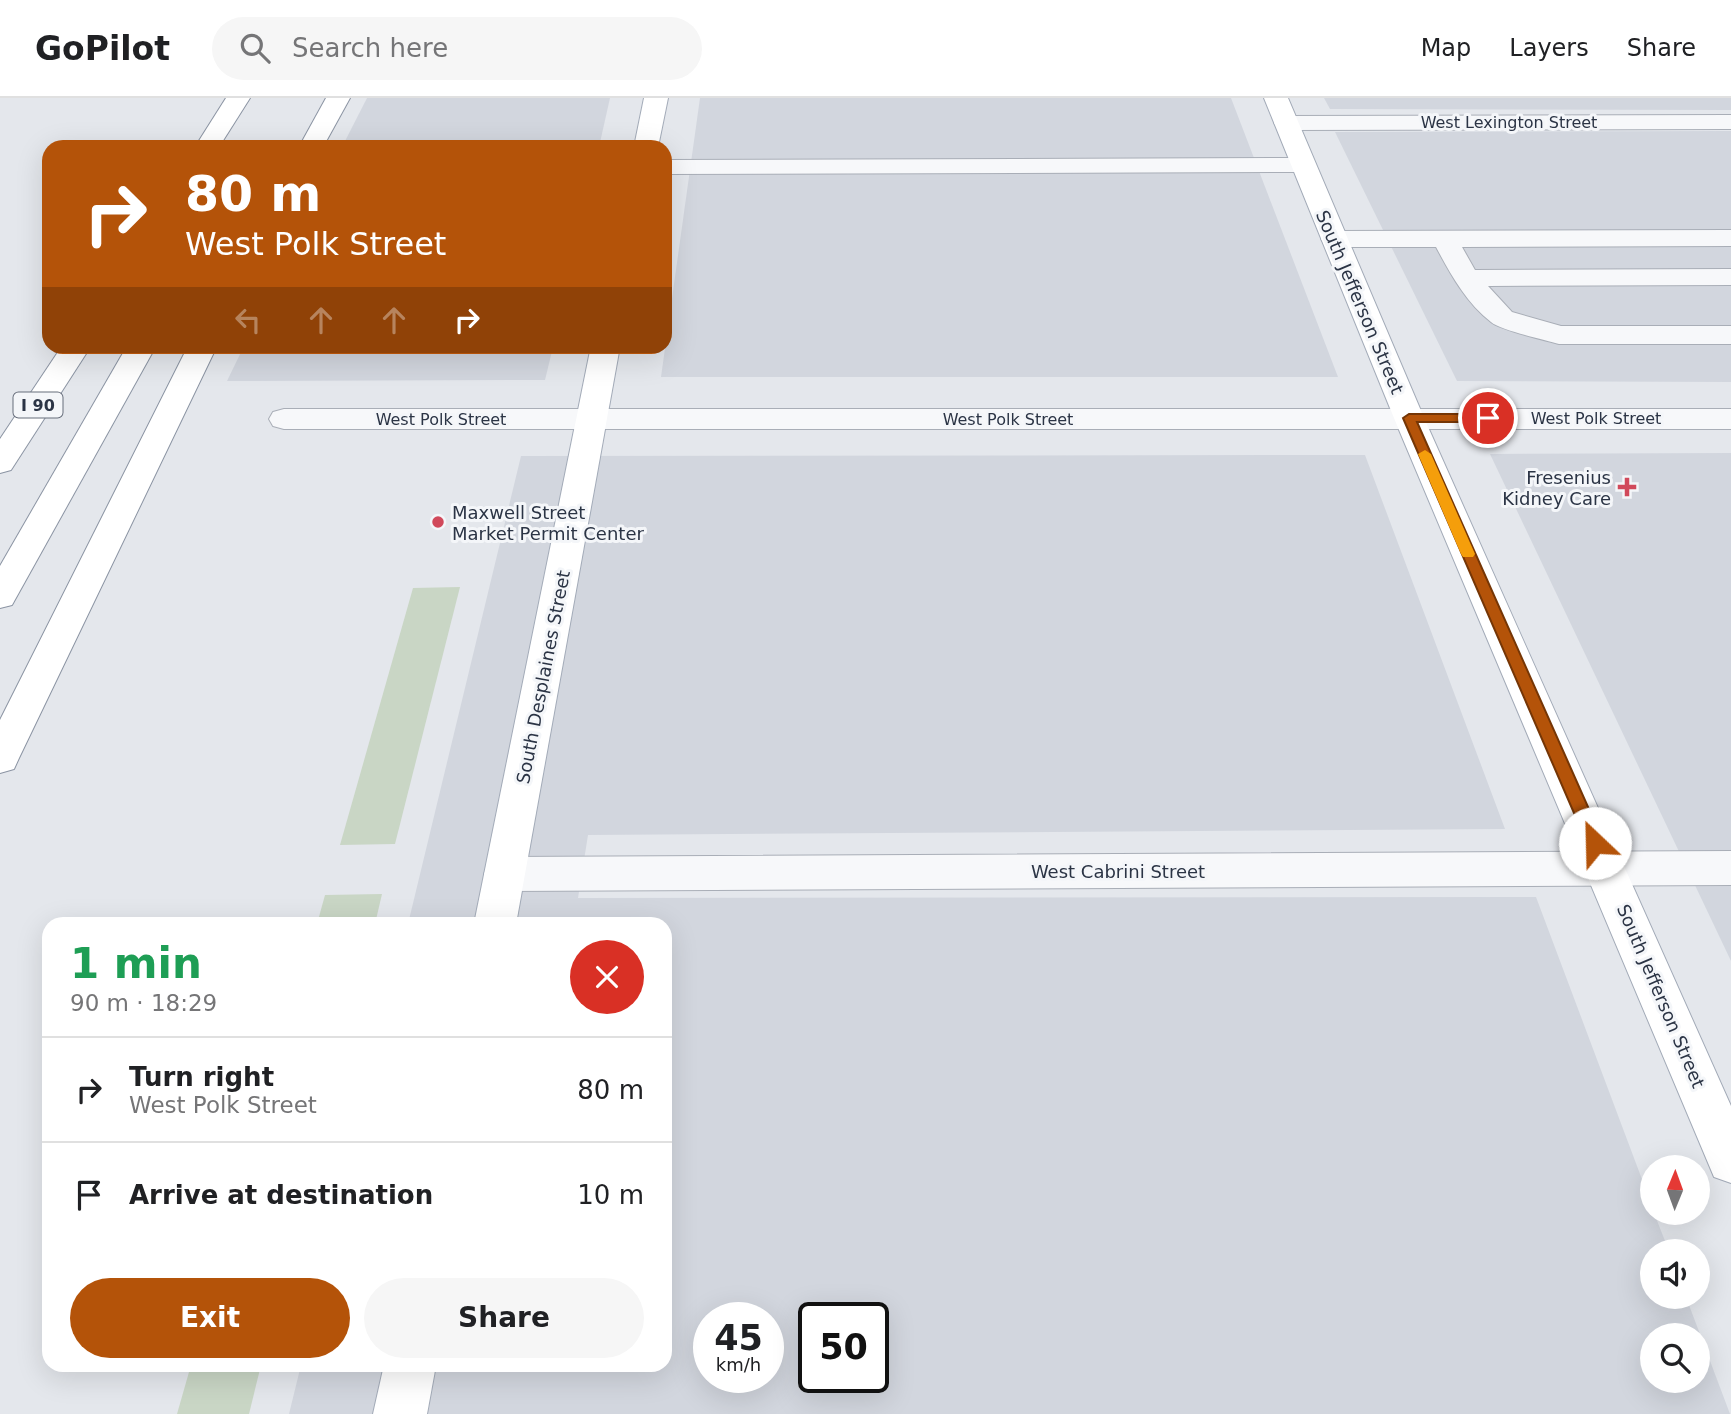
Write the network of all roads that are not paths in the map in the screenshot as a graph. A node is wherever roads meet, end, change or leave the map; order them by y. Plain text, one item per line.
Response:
1 (238, 98) edge
2 (338, 98) edge
3 (656, 98) edge
4 (1276, 98) edge
5 (1526, 98) edge
6 (1542, 122) junction
7 (1731, 122) edge
8 (1286, 123) junction
9 (211, 140) edge
10 (316, 140) edge
11 (647, 140) edge
12 (1304, 165) junction
13 (672, 167) edge
14 (1731, 238) edge
15 (1334, 239) junction
16 (1445, 239) junction
17 (1731, 277) edge
18 (1466, 278) junction
19 (1731, 335) edge
20 (72, 354) edge
21 (137, 354) edge
22 (199, 354) edge
23 (604, 354) edge
24 (1409, 418) junction
25 (284, 419) dead end
26 (592, 419) junction
27 (1731, 419) edge
28 (0, 463) edge
29 (0, 596) edge
30 (0, 758) edge
31 (1606, 868) junction
32 (1731, 868) edge
33 (505, 874) junction
34 (496, 917) edge
35 (1731, 1160) edge
36 (409, 1372) edge
37 (400, 1414) edge

1 - 9 main road
2 - 10 main road
3 - 11 main road
4 - 8 main road, South Jefferson Street
5 - 6 street
6 - 7 street, West Lexington Street
6 - 8 street, West Lexington Street
8 - 12 main road, South Jefferson Street
12 - 13 street
12 - 15 main road, South Jefferson Street
14 - 16 street
15 - 16 street
15 - 24 main road, South Jefferson Street
16 - 18 street
17 - 18 street
18 - 19 street
20 - 28 main road, I 90
21 - 29 main road
22 - 30 main road
23 - 26 main road, South Desplaines Street
24 - 26 street, West Polk Street
24 - 27 street, West Polk Street
24 - 31 main road, South Jefferson Street
25 - 26 street, West Polk Street
26 - 33 main road, South Desplaines Street
31 - 32 street, West Cabrini Street
31 - 33 street, West Cabrini Street
31 - 35 main road, South Jefferson Street
33 - 34 main road, South Desplaines Street
36 - 37 main road

